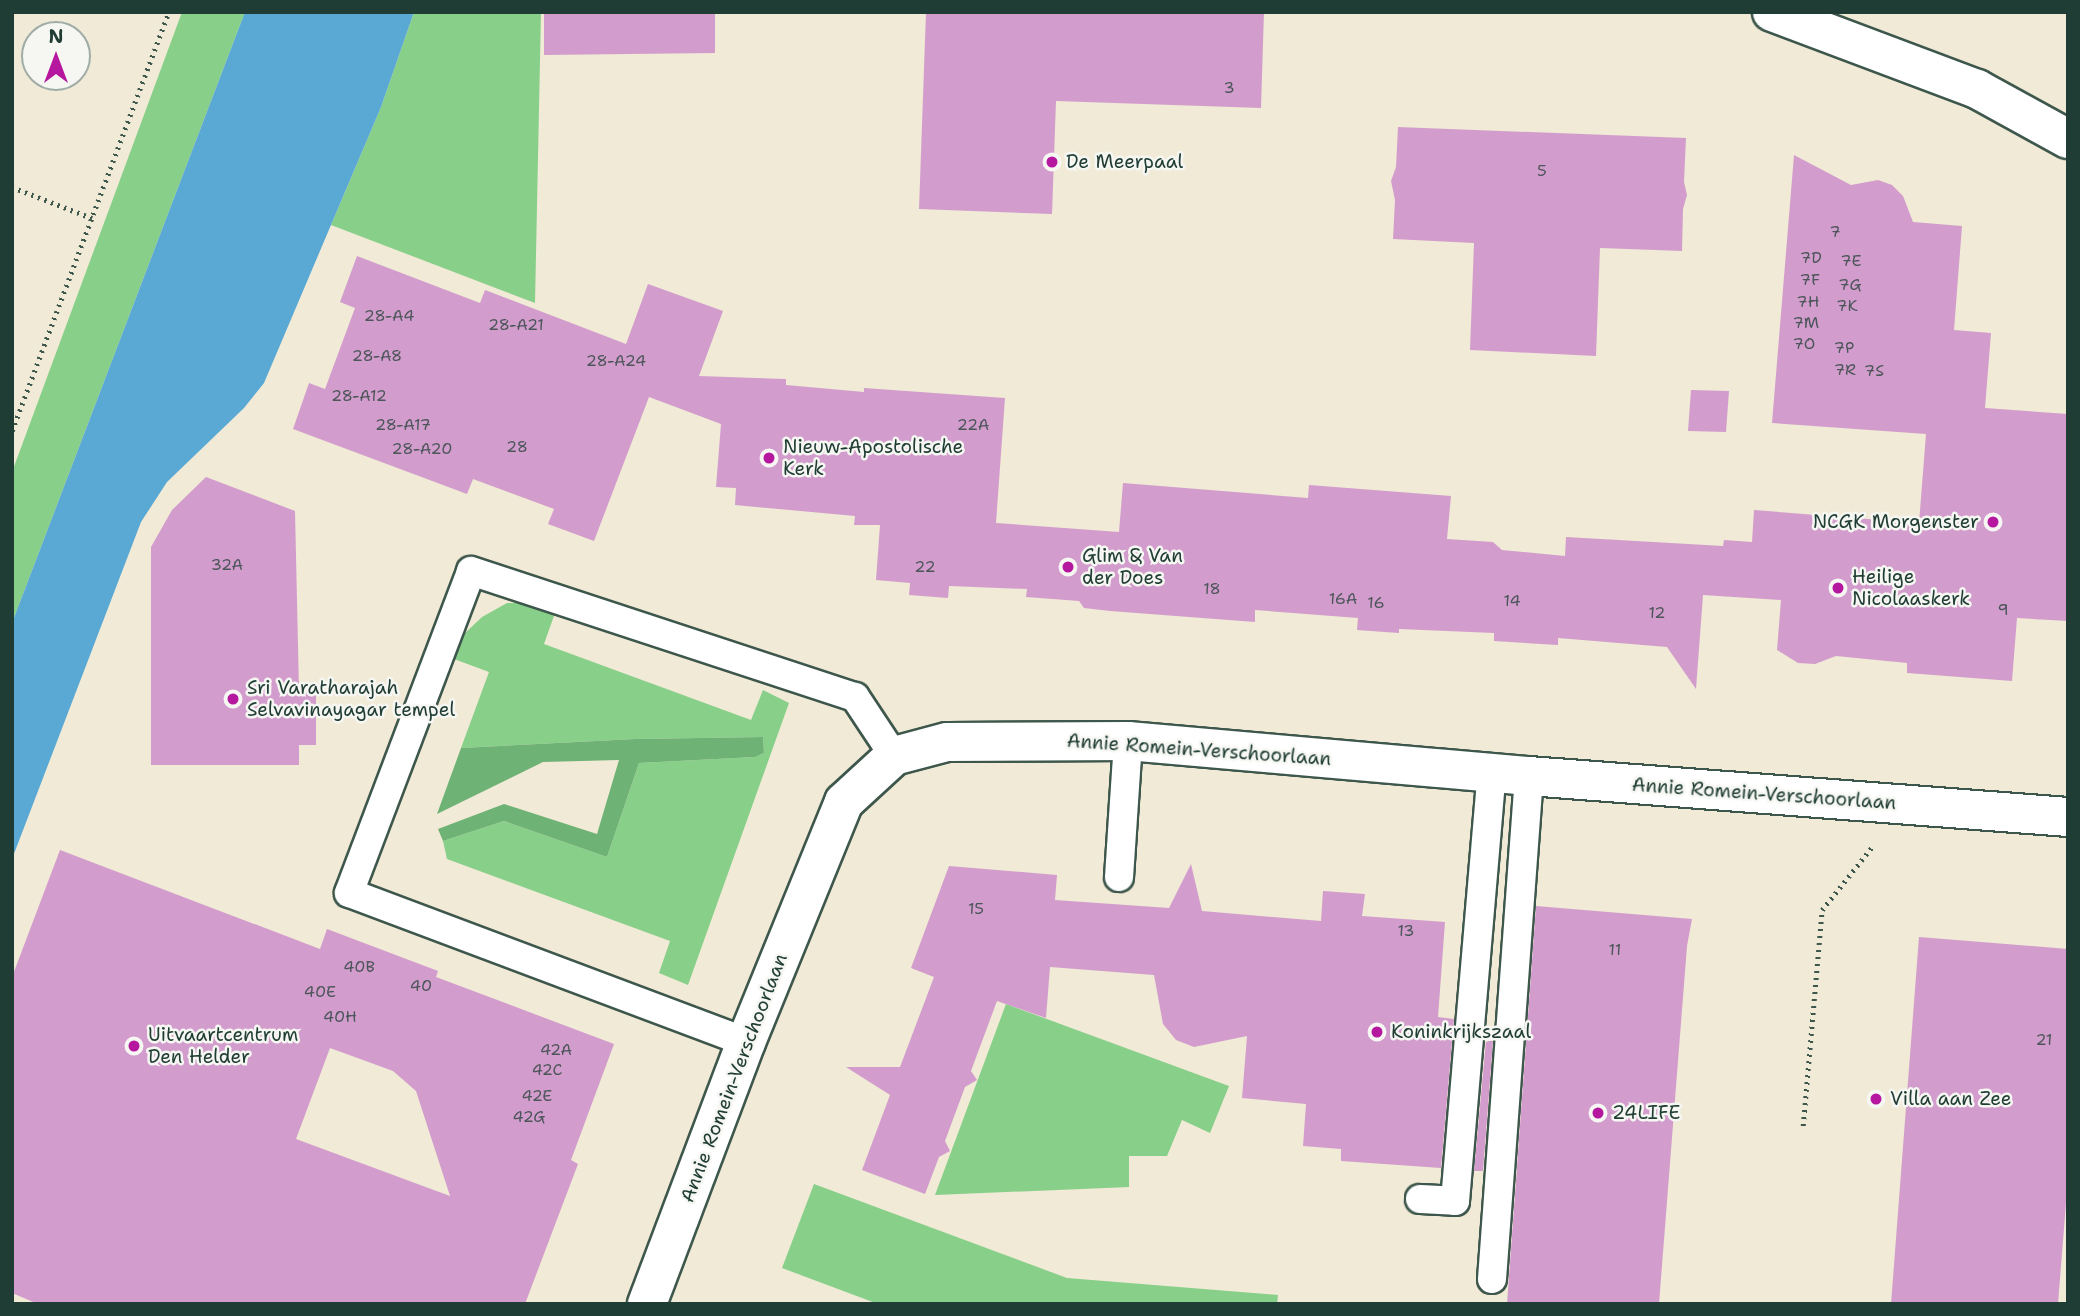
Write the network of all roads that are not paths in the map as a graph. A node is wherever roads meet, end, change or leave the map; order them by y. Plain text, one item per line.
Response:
1 (1772, 12) edge
2 (1831, 23) edge
3 (2068, 139) edge
4 (1128, 741) junction
5 (894, 756) junction
6 (1492, 773) junction
7 (1529, 776) junction
8 (2068, 817) edge
9 (1119, 877) dead end
10 (746, 1042) junction
11 (1420, 1199) dead end
12 (1492, 1279) dead end
13 (647, 1304) edge

1 - 2 street
2 - 3 street
4 - 5 street, Annie Romein-Verschoorlaan
4 - 6 street, Annie Romein-Verschoorlaan
4 - 9 lane
5 - 10 street, Annie Romein-Verschoorlaan
5 - 10 lane
6 - 7 street, Annie Romein-Verschoorlaan
6 - 11 lane
7 - 8 street, Annie Romein-Verschoorlaan
7 - 12 lane
10 - 13 street, Annie Romein-Verschoorlaan

